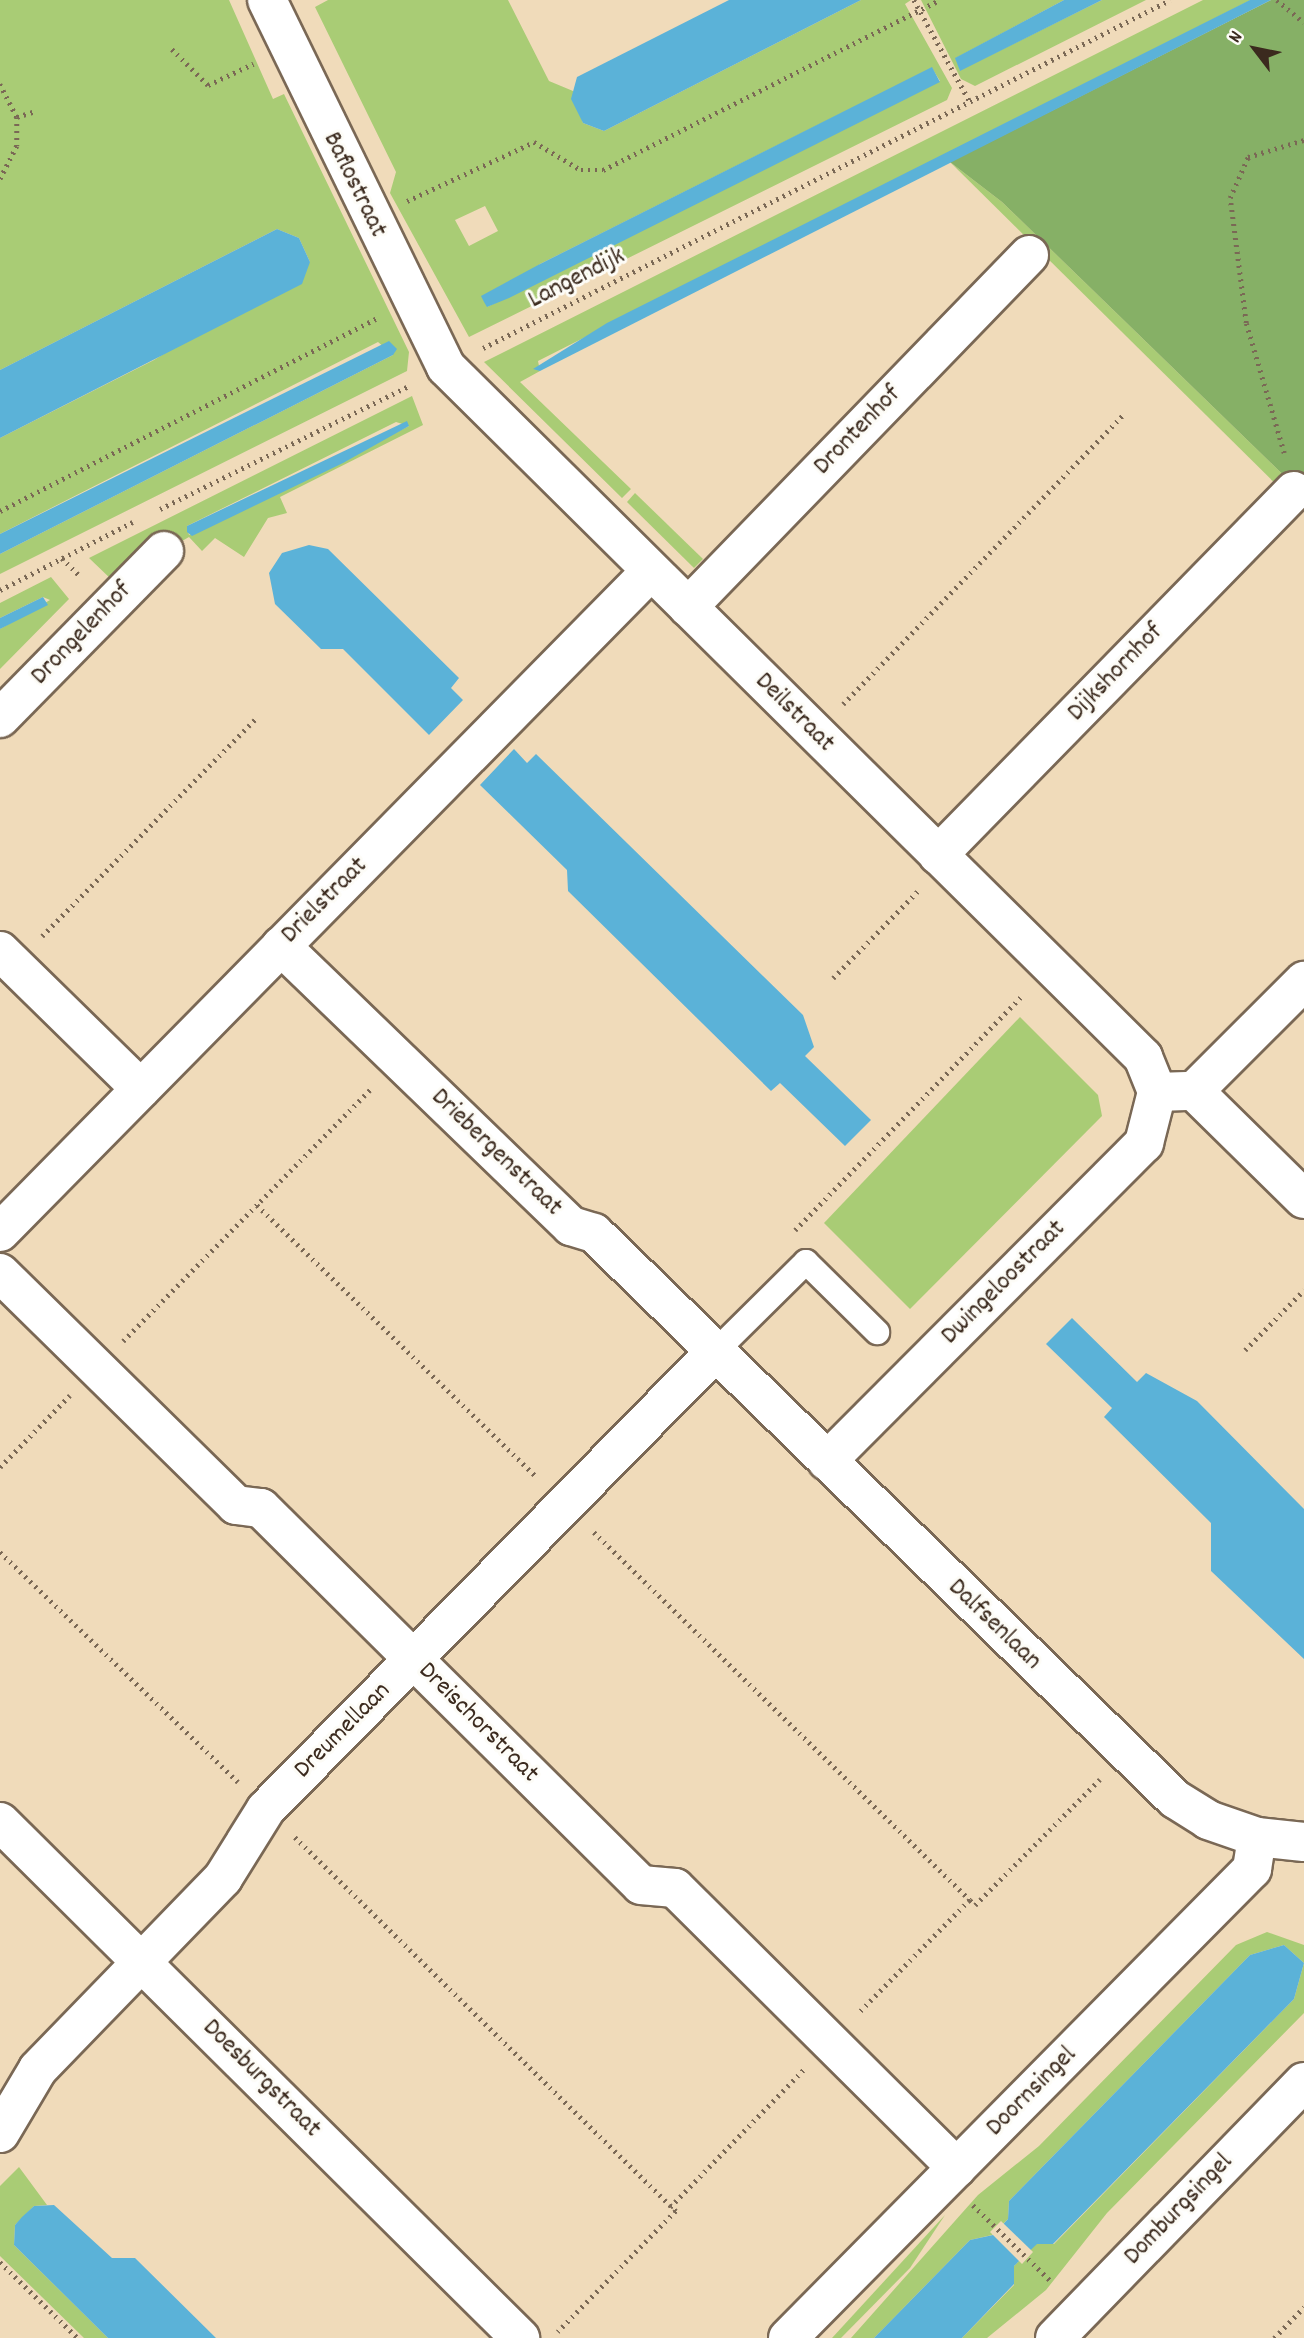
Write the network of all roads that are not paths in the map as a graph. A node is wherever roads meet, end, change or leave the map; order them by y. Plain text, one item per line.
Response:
1 (267, 0) edge
2 (1029, 256) dead end
3 (446, 367) joint
4 (1294, 491) road end
5 (164, 551) dead end
6 (651, 571) junction
7 (688, 607) junction
8 (0, 718) edge
9 (942, 859) junction
10 (281, 946) junction
11 (7, 958) edge
12 (1304, 981) edge
13 (1150, 1075) junction
14 (141, 1088) junction
15 (1194, 1091) junction
16 (1304, 1199) edge
17 (0, 1232) edge
18 (0, 1273) edge
19 (877, 1332) dead end
20 (715, 1352) junction
21 (827, 1461) junction
22 (414, 1659) junction
23 (0, 1822) edge
24 (1257, 1837) junction
25 (1304, 1842) edge
26 (143, 1961) junction
27 (1304, 2082) edge
28 (0, 2133) edge
29 (957, 2168) junction
30 (1069, 2333) edge
31 (520, 2338) edge
32 (788, 2338) edge

1 - 3 street, Baflostraat
2 - 7 street, Drontenhof
3 - 6 street, Deilstraat
4 - 9 street, Dijkshornhof
5 - 8 street, Drongelenhof
6 - 7 street, Deilstraat
6 - 10 street, Drielstraat
7 - 9 street, Deilstraat
9 - 13 street, Deilstraat
10 - 14 street, Drielstraat
10 - 20 street, Driebergenstraat
11 - 14 street
12 - 15 street
13 - 15 street
13 - 21 street, Dwingeloostraat
14 - 17 street, Drielstraat
15 - 16 street
18 - 22 street, Dreischorstraat
19 - 20 lane
20 - 21 street, Dalfsenlaan
20 - 22 street, Dreumellaan
21 - 24 street, Dalfsenlaan
22 - 26 street, Dreumellaan
22 - 29 street, Dreischorstraat
23 - 26 street, Doesburgstraat
24 - 25 street, Dalfsenlaan
24 - 29 street, Doornsingel
26 - 28 street, Dreumellaan
26 - 31 street, Doesburgstraat
27 - 30 street, Domburgsingel
29 - 32 street, Doornsingel

